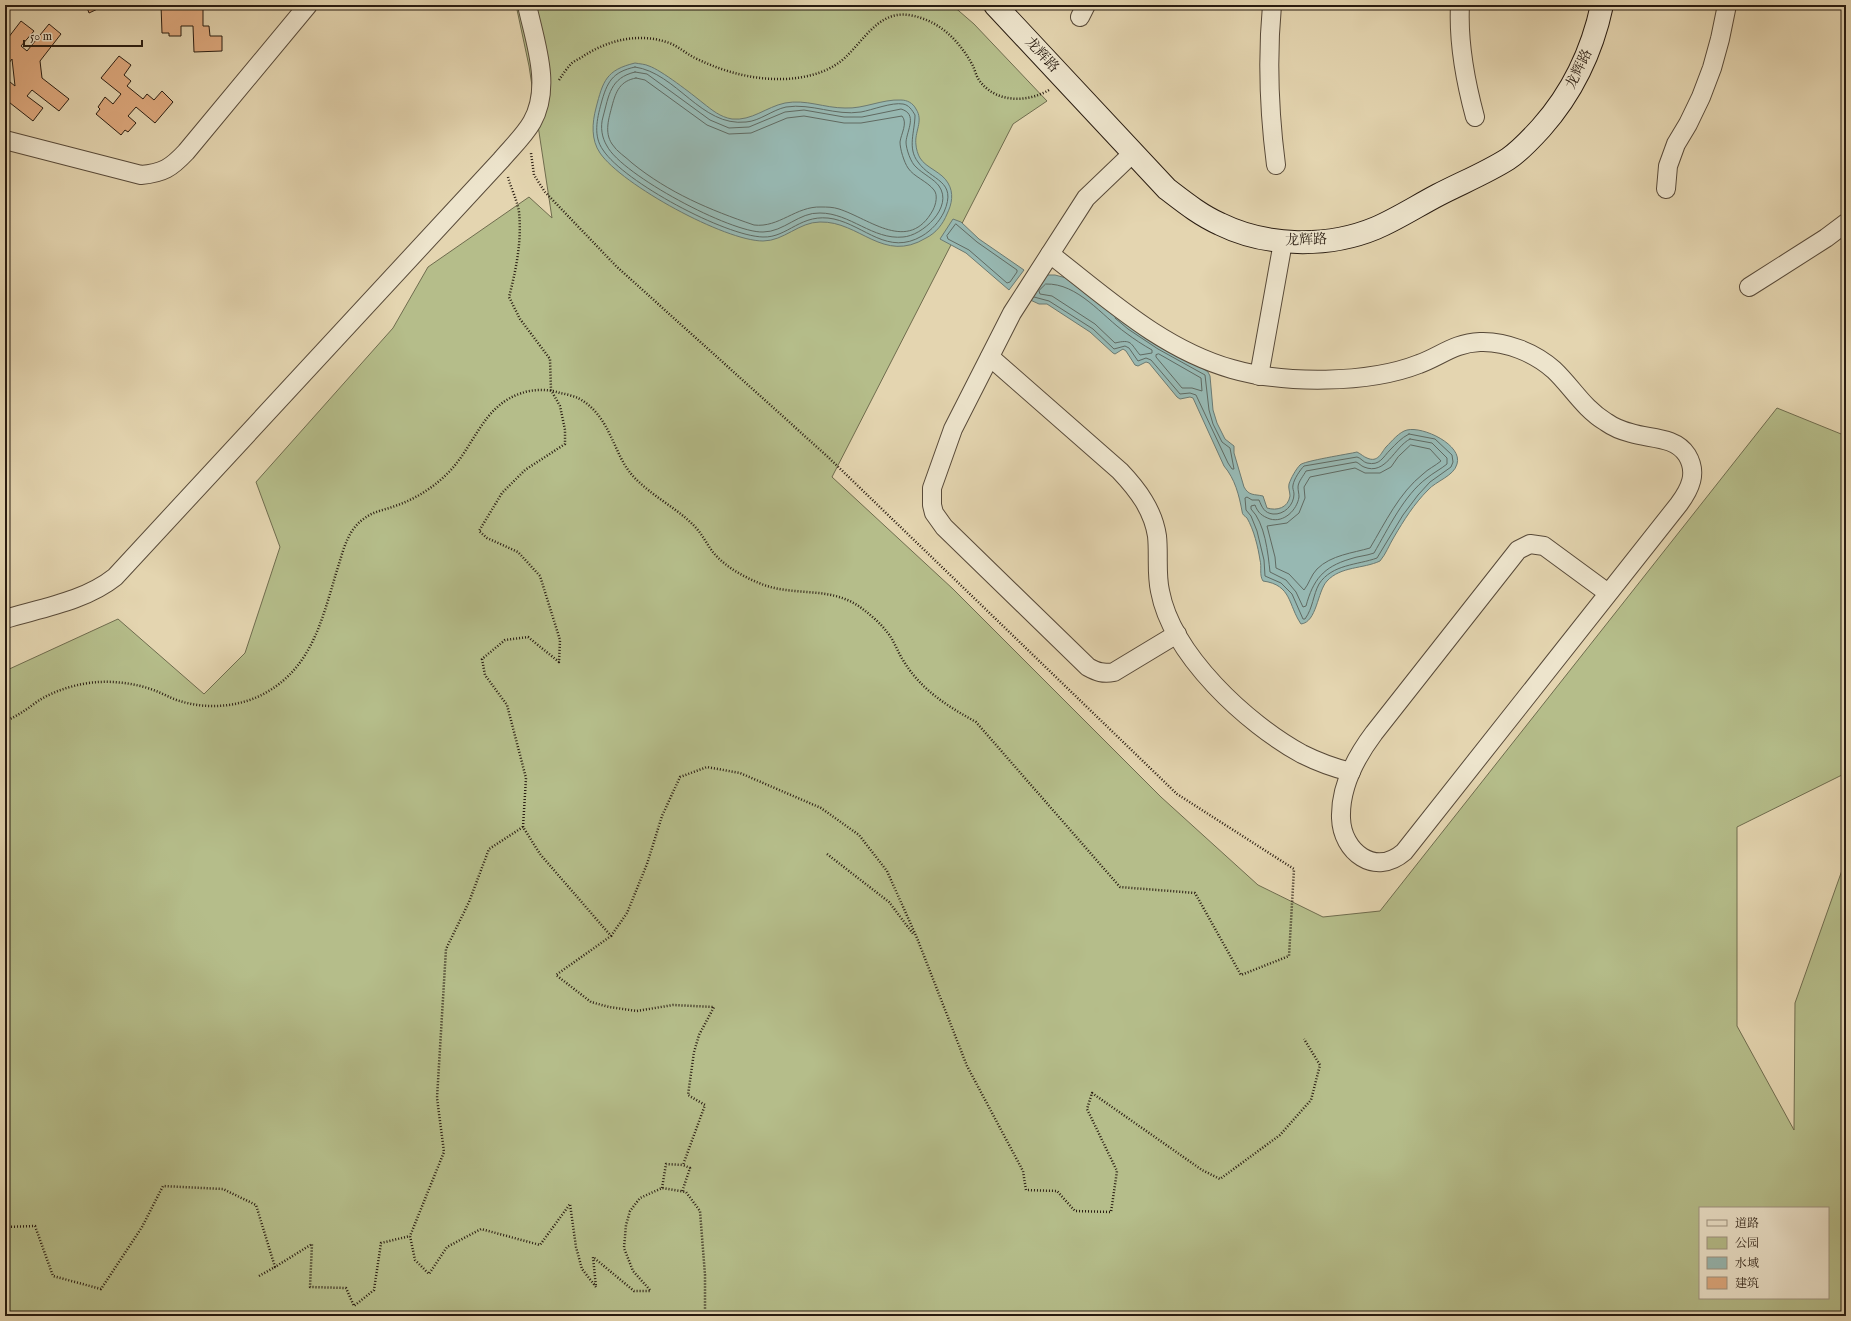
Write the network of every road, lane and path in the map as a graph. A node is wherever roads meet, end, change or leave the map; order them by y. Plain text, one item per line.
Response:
1 (308, 5) edge
2 (527, 5) edge
3 (995, 5) edge
4 (1272, 5) edge
5 (1460, 5) edge
6 (1602, 5) edge
7 (1727, 5) edge
8 (1062, 76) junction
9 (555, 84) dead end
10 (1475, 117) dead end
11 (5, 140) edge
12 (532, 148) dead end
13 (1134, 152) junction
14 (501, 160) junction
15 (1276, 165) dead end
16 (1666, 189) dead end
17 (1846, 223) edge
18 (1282, 242) junction
19 (1050, 254) junction
20 (1749, 287) dead end
21 (990, 357) junction
22 (1259, 376) junction
23 (551, 390) junction
24 (1608, 593) junction
25 (5, 619) edge
26 (1177, 634) junction
27 (5, 721) edge
28 (1351, 772) junction
29 (523, 827) junction
30 (827, 854) dead end
31 (611, 936) junction
32 (917, 938) junction
33 (1304, 1040) dead end
34 (683, 1165) junction
35 (662, 1188) junction
36 (682, 1192) junction
37 (5, 1227) edge
38 (410, 1236) junction
39 (276, 1267) junction
40 (259, 1276) dead end
41 (705, 1310) dead end

1 - 11 street
2 - 14 street
3 - 8 street, 龙辉路
4 - 15 street
5 - 10 street
6 - 18 street, 龙辉路
7 - 16 street
8 - 9 path
8 - 13 street, 龙辉路
12 - 23 path
13 - 18 street, 龙辉路
13 - 19 street
14 - 23 path
14 - 25 street
17 - 20 street
18 - 22 street
19 - 21 street
19 - 22 street
21 - 26 street
21 - 26 street
22 - 24 street
23 - 27 path
23 - 29 path
24 - 28 street
24 - 28 street
26 - 28 street
29 - 31 path
29 - 38 path
30 - 32 path
31 - 32 path
31 - 34 path
32 - 33 path
34 - 35 path
34 - 36 path
35 - 36 path
35 - 38 path
36 - 41 path
37 - 39 path
38 - 39 path
39 - 40 path

